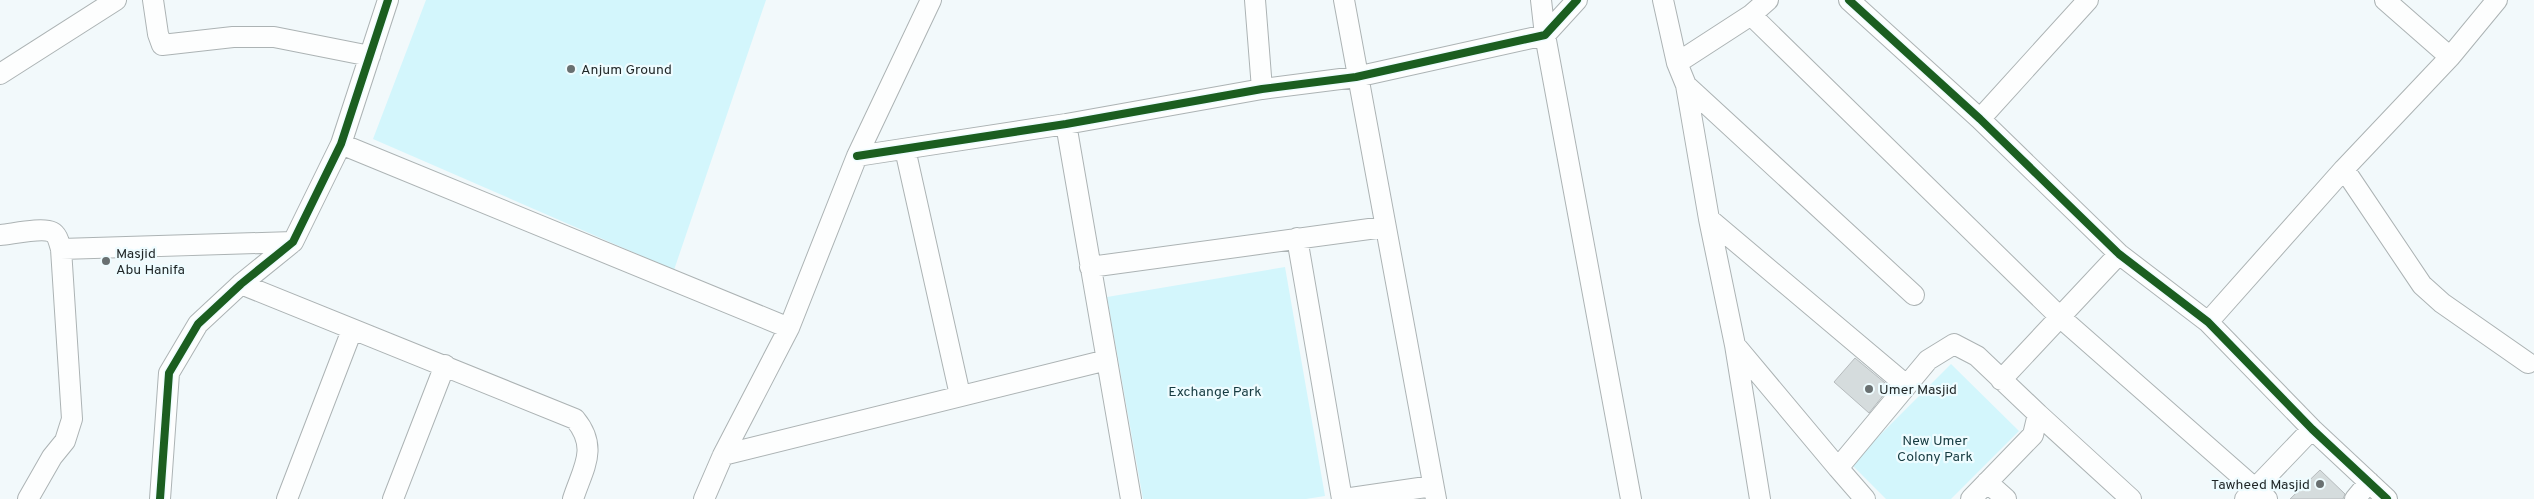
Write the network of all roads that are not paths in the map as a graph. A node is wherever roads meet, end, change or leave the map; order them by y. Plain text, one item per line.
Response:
1 (116, 0) edge
2 (153, 0) edge
3 (388, 0) edge
4 (932, 0) edge
5 (1255, 0) edge
6 (1344, 0) edge
7 (1541, 0) edge
8 (1577, 0) edge
9 (1663, 0) edge
10 (1768, 0) edge
11 (1848, 0) edge
12 (2088, 0) edge
13 (2385, 0) edge
14 (2488, 4) edge
15 (1751, 15) junction
16 (1545, 35) junction
17 (370, 56) junction
18 (2450, 58) junction
19 (1677, 63) junction
20 (0, 74) edge
21 (1356, 77) junction
22 (1686, 85) junction
23 (1262, 89) junction
24 (1980, 119) junction
25 (1066, 124) junction
26 (341, 144) junction
27 (905, 149) junction
28 (857, 156) junction
29 (2344, 169) junction
30 (1709, 219) junction
31 (1384, 227) junction
32 (0, 235) edge
33 (1298, 238) junction
34 (293, 242) junction
35 (61, 249) junction
36 (2119, 254) junction
37 (1090, 267) junction
38 (241, 284) junction
39 (1914, 296) dead end
40 (2061, 318) junction
41 (2208, 322) junction
42 (788, 328) junction
43 (352, 330) junction
44 (1735, 345) junction
45 (1107, 360) junction
46 (2528, 363) dead end
47 (445, 365) junction
48 (2001, 380) junction
49 (1906, 385) junction
50 (960, 395) junction
51 (2038, 414) junction
52 (2312, 429) junction
53 (723, 455) junction
54 (1838, 468) junction
55 (1987, 482) junction
56 (2369, 482) junction
57 (1435, 492) edge
58 (2256, 495) edge
59 (28, 499) edge
60 (160, 499) edge
61 (287, 499) edge
62 (393, 499) edge
63 (573, 499) edge
64 (704, 499) edge
65 (1131, 499) edge
66 (1343, 499) edge
67 (1631, 499) edge
68 (1760, 499) edge
69 (1866, 499) edge
70 (1971, 499) edge
71 (2006, 499) edge
72 (2131, 499) edge
73 (2355, 499) edge
74 (2387, 499) edge

1 - 20 street
2 - 17 street
3 - 17 street
4 - 28 street
5 - 23 street
6 - 21 street
7 - 16 street
8 - 16 street
9 - 19 street
10 - 15 street
11 - 24 street
12 - 24 street
13 - 18 street
14 - 18 street
15 - 19 street
15 - 40 street
16 - 21 street
16 - 67 street
17 - 26 street
18 - 29 street
19 - 22 street
21 - 23 street
21 - 31 street
22 - 30 street
22 - 39 street
23 - 25 street
24 - 36 street
25 - 27 street
25 - 37 street
26 - 34 street
26 - 42 street
27 - 28 street
27 - 50 street
28 - 42 street
29 - 41 street
29 - 46 street
30 - 44 street
30 - 49 street
31 - 33 street
31 - 57 street
32 - 35 street
33 - 37 street
33 - 66 street
34 - 35 street
34 - 38 street
35 - 59 street
36 - 40 street
36 - 41 street
37 - 45 street
38 - 43 street
38 - 60 street
40 - 48 street
40 - 58 street
41 - 52 street
42 - 53 street
43 - 47 street
43 - 61 street
44 - 54 street
44 - 68 street
45 - 50 street
45 - 65 street
47 - 62 street
47 - 63 street
48 - 49 street
48 - 51 street
49 - 54 street
50 - 53 street
51 - 55 street
51 - 72 street
52 - 56 street
52 - 58 street
53 - 64 street
54 - 69 street
55 - 70 street
55 - 71 street
56 - 73 street
56 - 74 street
57 - 66 street

